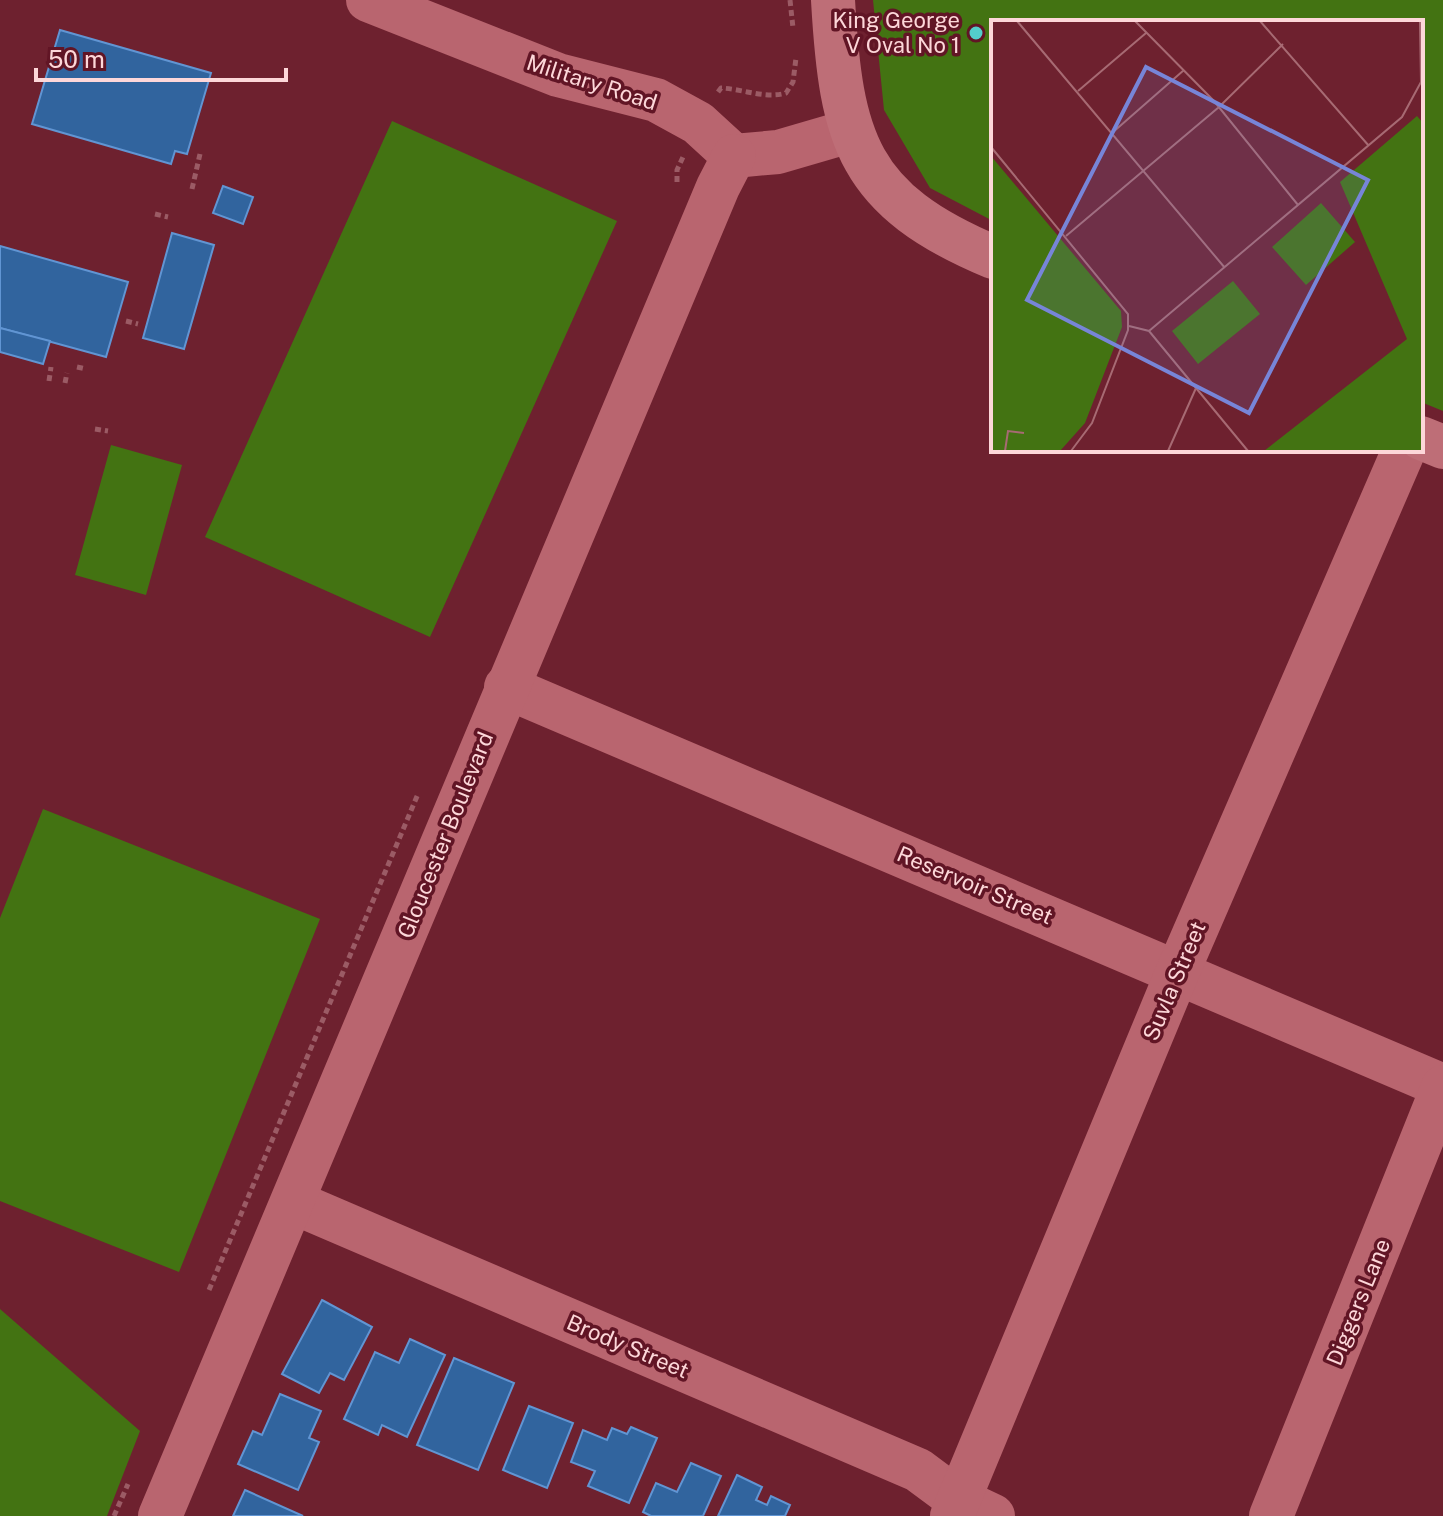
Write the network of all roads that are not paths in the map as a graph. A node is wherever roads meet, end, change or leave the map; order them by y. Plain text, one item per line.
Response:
1 (368, 0) edge
2 (833, 0) edge
3 (850, 131) junction
4 (734, 156) junction
5 (991, 256) edge
6 (1423, 439) edge
7 (1443, 447) edge
8 (1403, 452) edge
9 (506, 687) junction
10 (1178, 971) junction
11 (1443, 1086) edge
12 (293, 1202) junction
13 (967, 1510) edge
14 (160, 1516) edge
15 (1271, 1516) edge

1 - 4 street, Military Road
2 - 3 main road
3 - 4 street
3 - 5 main road
4 - 9 street, Gloucester Boulevard
6 - 7 main road
8 - 10 street, Suvla Street
9 - 10 street, Reservoir Street
9 - 12 street, Gloucester Boulevard
10 - 11 street, Reservoir Street
10 - 13 street, Suvla Street
11 - 15 street, Diggers Lane
12 - 13 street, Brody Street
12 - 14 street, Gloucester Boulevard

